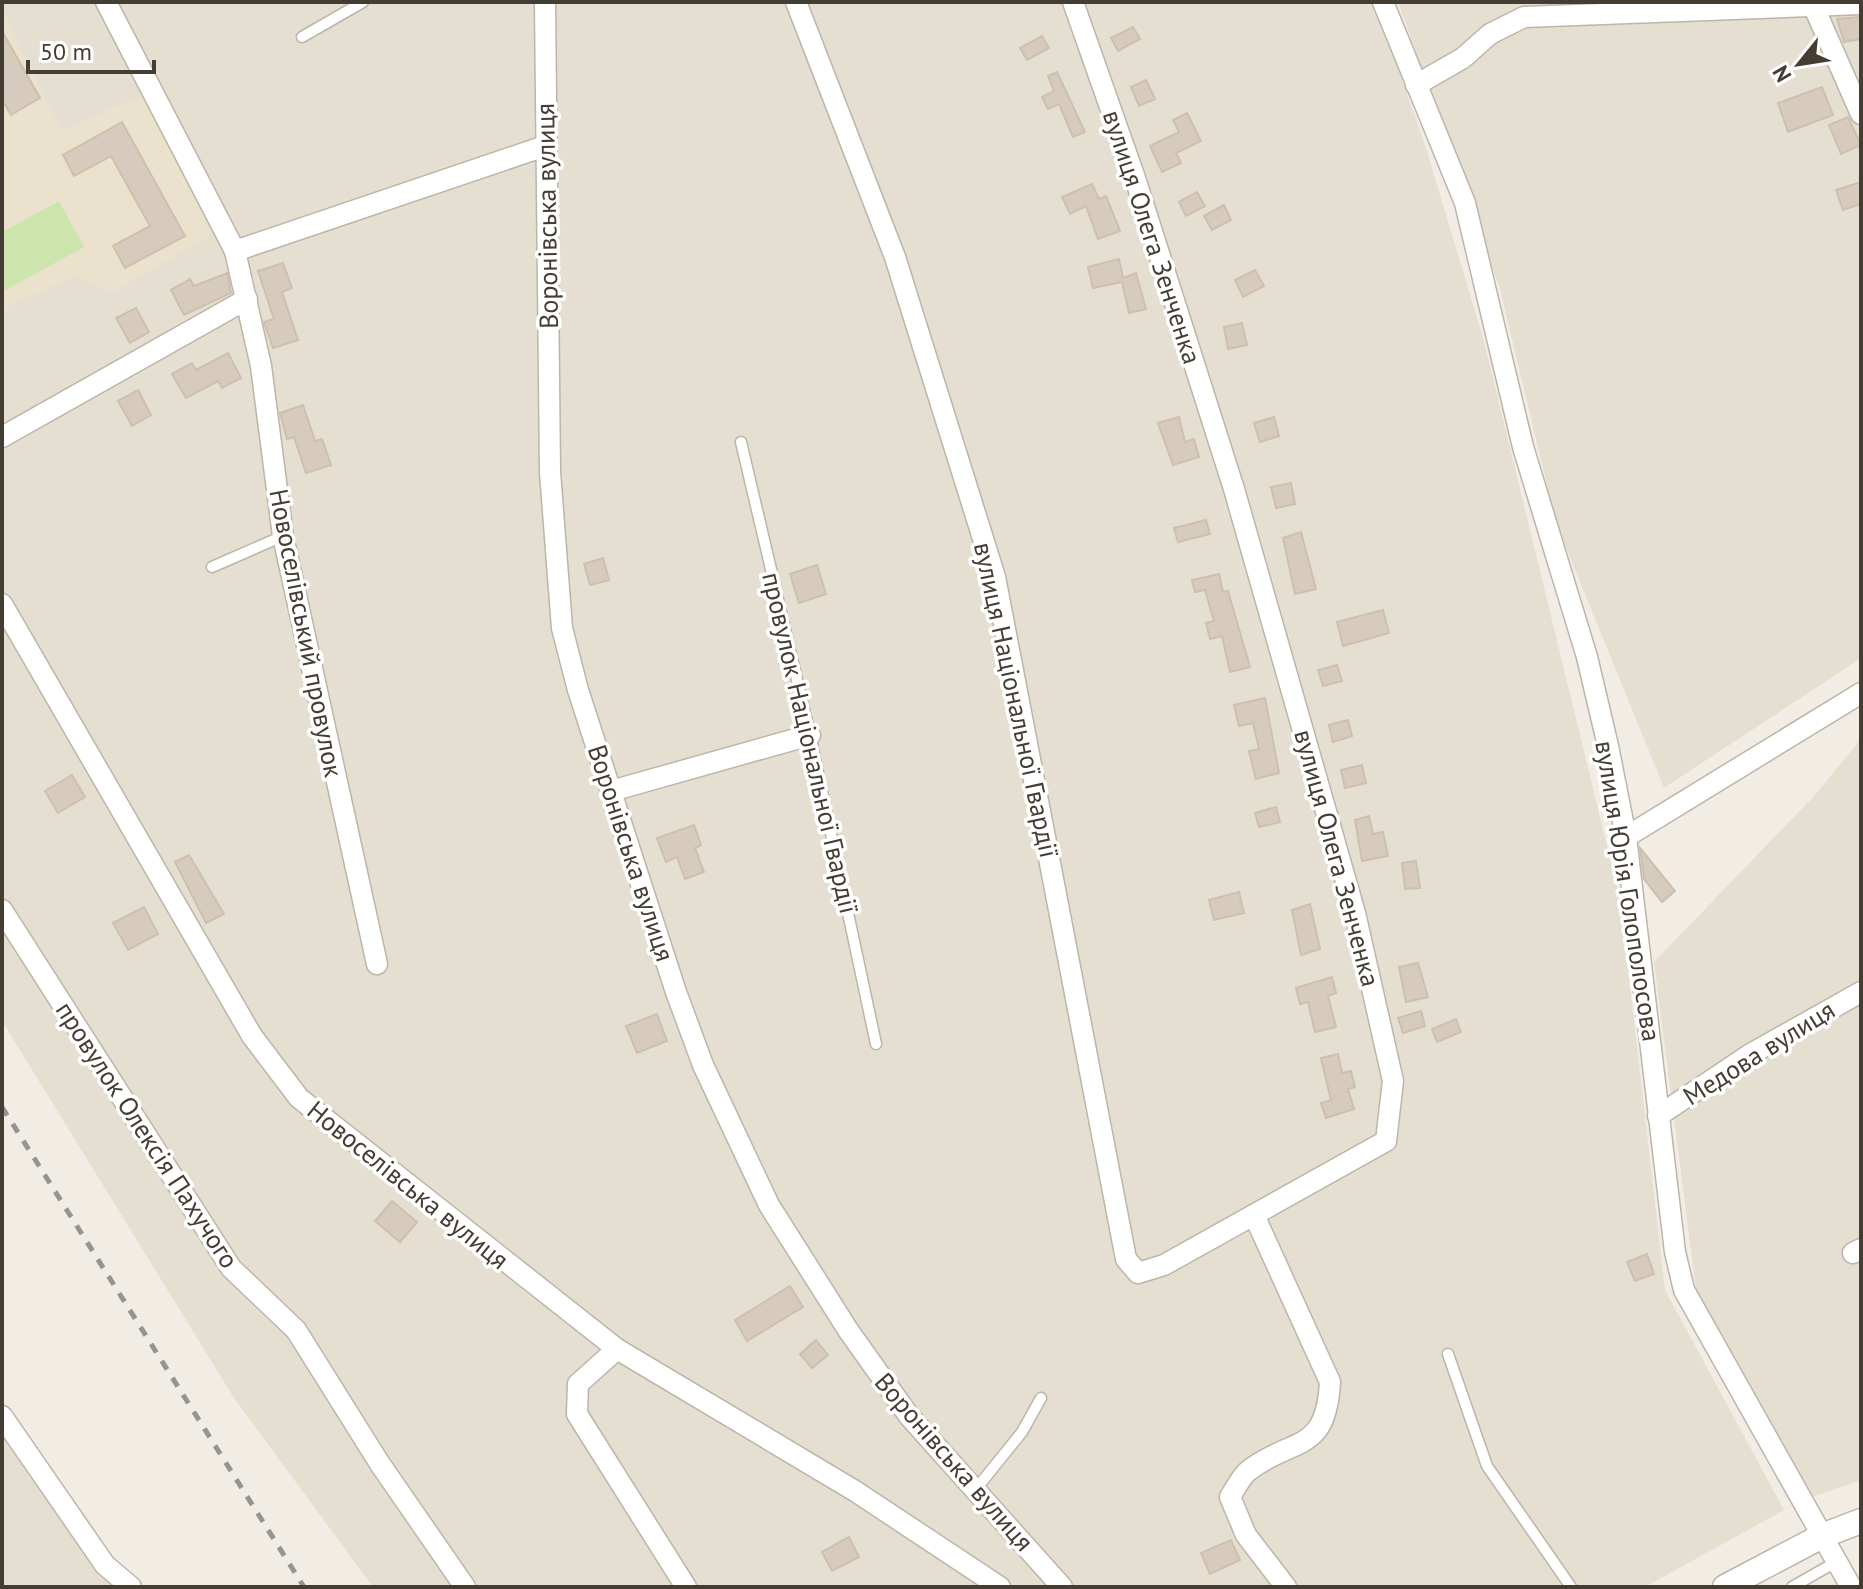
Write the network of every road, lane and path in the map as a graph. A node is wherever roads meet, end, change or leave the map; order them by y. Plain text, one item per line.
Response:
1 (106, 2) edge
2 (363, 2) edge
3 (545, 2) edge
4 (796, 2) edge
5 (1073, 2) edge
6 (1383, 2) edge
7 (1861, 4) edge
8 (1813, 5) junction
9 (1711, 6) edge
10 (1523, 10) edge
11 (302, 37) dead end
12 (1416, 85) junction
13 (1861, 114) edge
14 (545, 146) junction
15 (235, 251) junction
16 (247, 299) junction
17 (2, 437) edge
18 (741, 442) dead end
19 (283, 536) junction
20 (212, 567) dead end
21 (2, 604) edge
22 (1861, 693) edge
23 (810, 735) junction
24 (611, 791) junction
25 (1626, 837) junction
26 (2, 910) edge
27 (377, 964) dead end
28 (1861, 992) edge
29 (876, 1044) dead end
30 (1658, 1116) junction
31 (1254, 1215) junction
32 (617, 1349) junction
33 (1448, 1354) dead end
34 (1041, 1398) dead end
35 (2, 1416) edge
36 (976, 1489) junction
37 (1861, 1521) edge
38 (1822, 1536) junction
39 (1836, 1562) junction
40 (131, 1587) edge
41 (465, 1587) edge
42 (686, 1587) edge
43 (1000, 1587) edge
44 (1062, 1587) edge
45 (1286, 1587) edge
46 (1571, 1587) edge
47 (1725, 1587) edge
48 (1792, 1587) edge
49 (1851, 1587) edge

1 - 15 street, Новоселівський провулок
2 - 11 lane
3 - 14 street, Воронівська вулиця
4 - 31 street, вулиця Національної Гвардії
5 - 31 street, вулиця Олега Зенченка
6 - 12 street, вулиця Юрія Голополосова
7 - 8 street
8 - 9 street
8 - 13 street
9 - 10 street
10 - 12 street
12 - 25 street, вулиця Юрія Голополосова
14 - 15 street
14 - 24 street, Воронівська вулиця
15 - 16 street, Новоселівський провулок
16 - 17 street
16 - 19 street, Новоселівський провулок
18 - 23 lane, провулок Національної Гвардії
19 - 20 lane
19 - 27 street, Новоселівський провулок
21 - 32 street, Новоселівська вулиця
22 - 25 street
23 - 24 street
23 - 29 lane, провулок Національної Гвардії
24 - 36 street, Воронівська вулиця
25 - 30 street, вулиця Юрія Голополосова
26 - 41 street, провулок Олексія Пахучого
28 - 30 street, Медова вулиця
30 - 38 street, вулиця Юрія Голополосова
31 - 45 street
32 - 42 street
32 - 43 street, Новоселівська вулиця
33 - 46 lane
34 - 36 lane
35 - 40 street
36 - 44 street, Воронівська вулиця
37 - 38 street
38 - 39 street, вулиця Юрія Голополосова
38 - 47 street
39 - 48 lane
39 - 49 street, вулиця Юрія Голополосова

